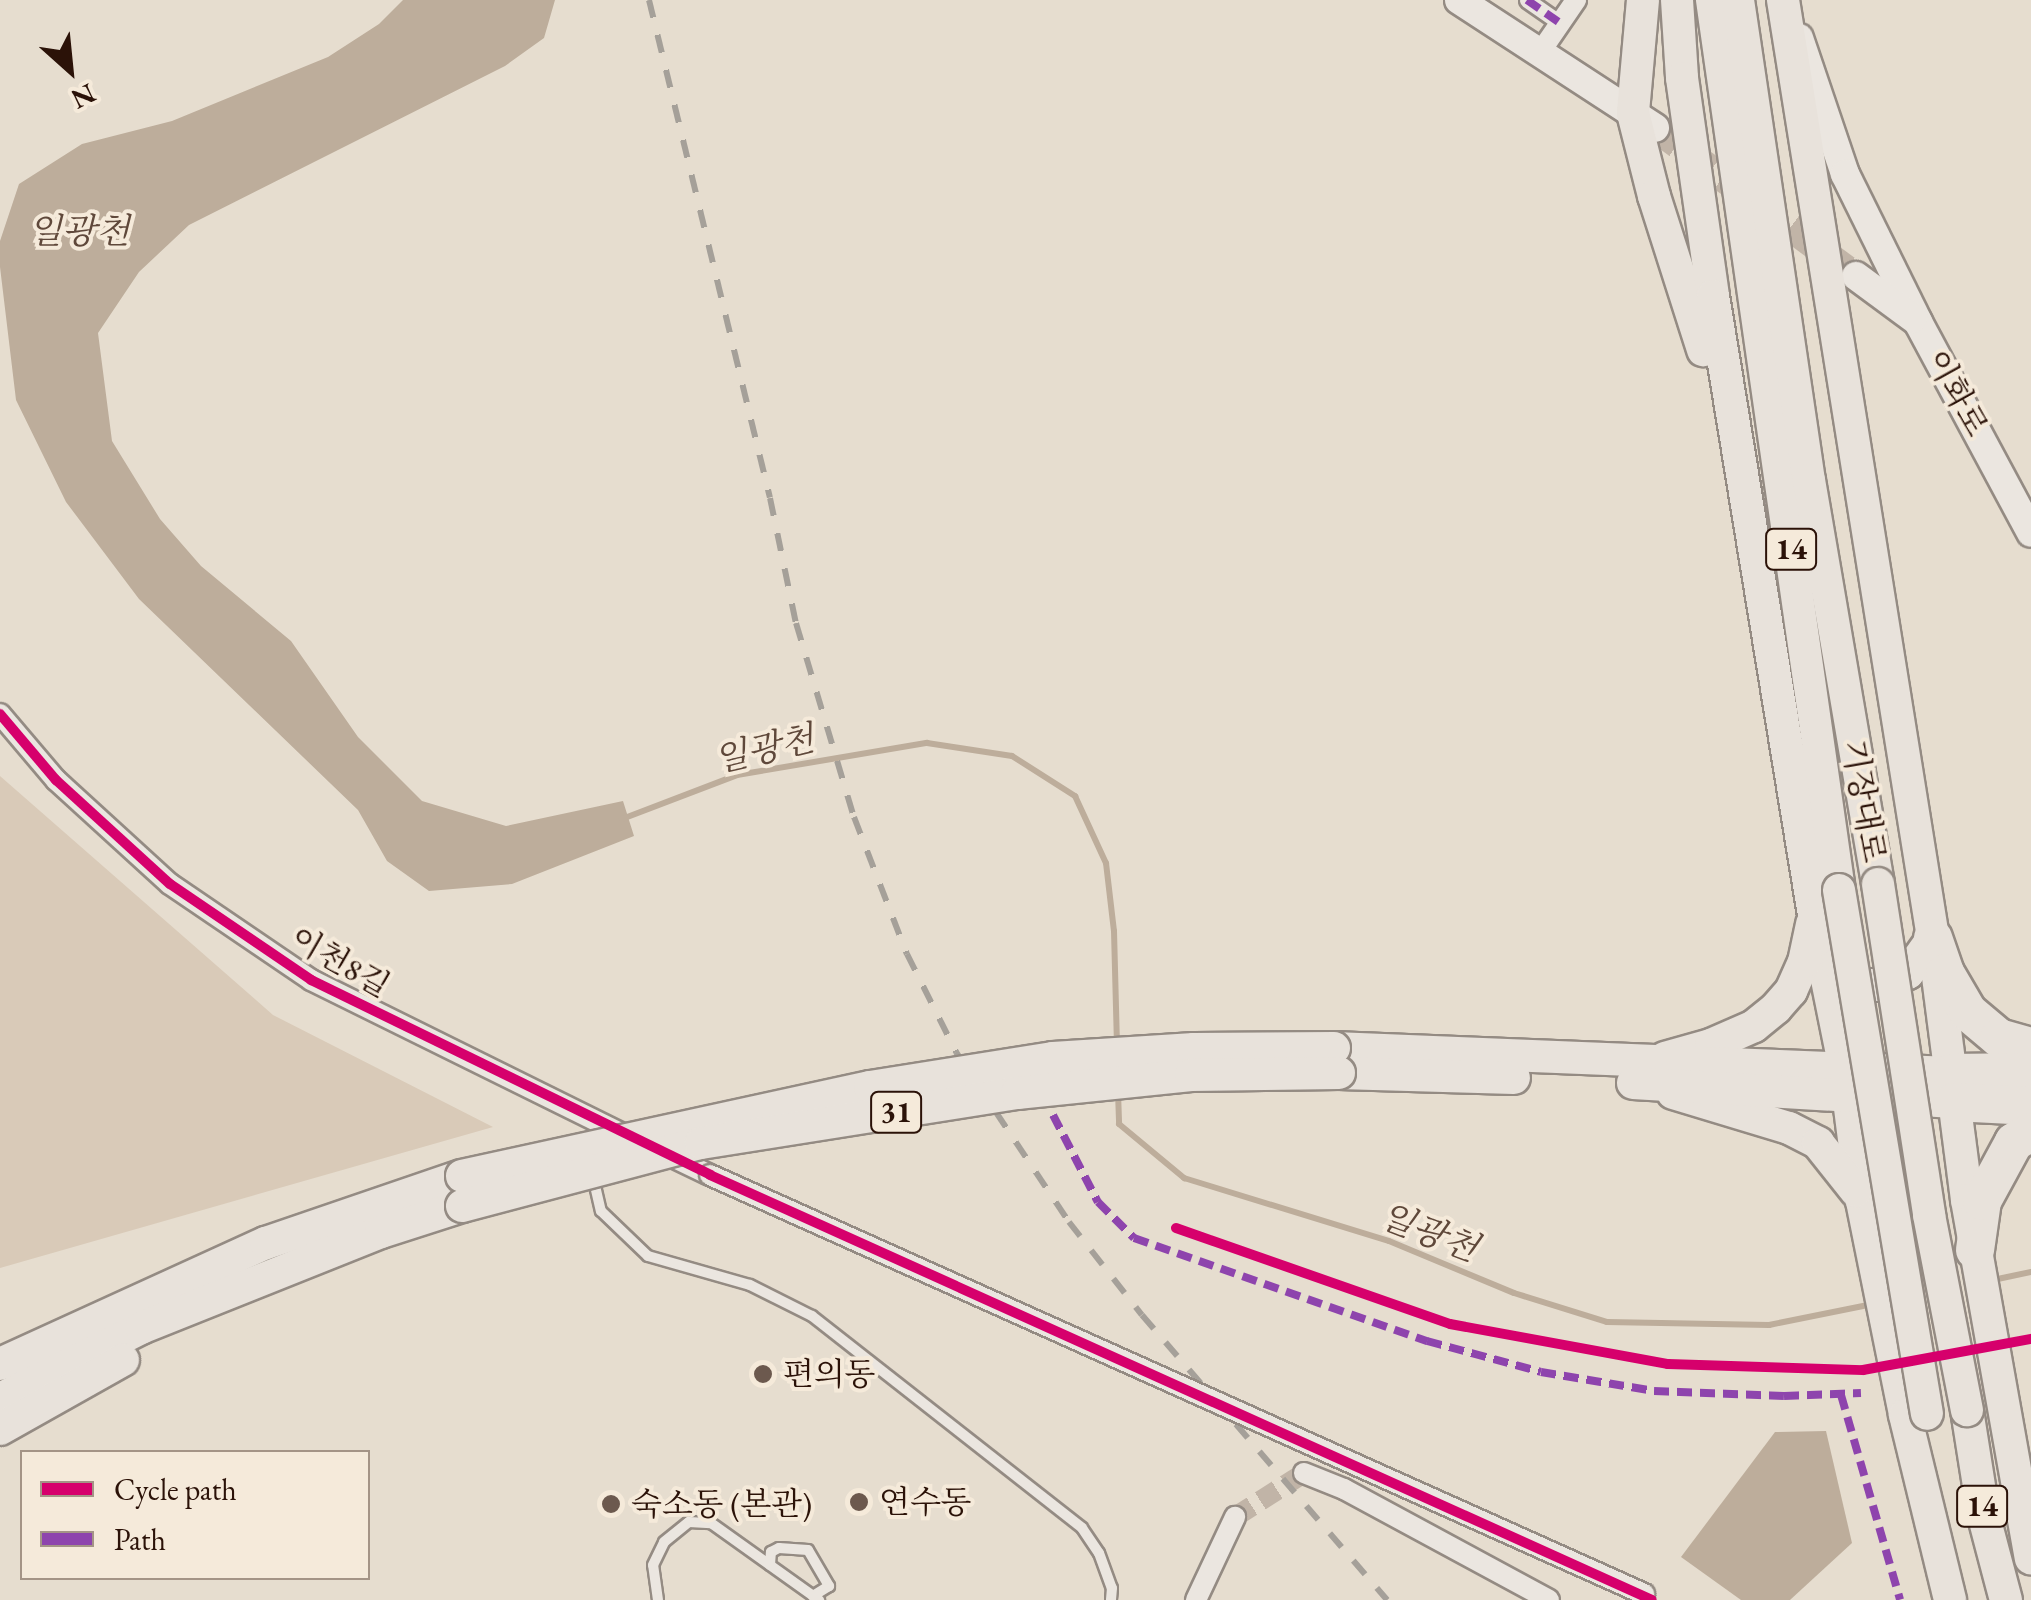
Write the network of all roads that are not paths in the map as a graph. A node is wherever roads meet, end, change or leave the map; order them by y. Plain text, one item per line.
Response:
1 (1459, 0) edge
2 (1527, 0) edge
3 (1576, 0) edge
4 (1643, 0) edge
5 (1677, 0) edge
6 (1712, 0) edge
7 (1738, 0) edge
8 (1785, 0) edge
9 (1560, 23) junction
10 (1540, 51) junction
11 (1644, 120) junction
12 (1753, 214) junction
13 (1856, 276) tunnel mouth
14 (1918, 322) junction
15 (1742, 487) junction
16 (2031, 533) edge
17 (0, 714) edge
18 (1814, 915) junction
19 (1933, 938) junction
20 (2031, 1047) edge
21 (1640, 1072) junction
22 (2031, 1072) edge
23 (1846, 1082) junction
24 (1952, 1088) junction
25 (2031, 1106) edge
26 (578, 1113) junction
27 (2031, 1132) edge
28 (462, 1191) junction
29 (1967, 1200) junction
30 (1864, 1210) junction
31 (1975, 1250) junction
32 (202, 1303) junction
33 (7, 1359) edge
34 (0, 1399) edge
35 (0, 1429) edge
36 (1304, 1472) dead end
37 (1235, 1518) tunnel mouth
38 (2031, 1558) edge
39 (770, 1565) junction
40 (1648, 1597) edge
41 (816, 1598) edge
42 (658, 1600) edge
43 (1110, 1600) edge
44 (1196, 1600) edge
45 (1549, 1600) edge
46 (1950, 1600) edge
47 (1970, 1600) edge
48 (2006, 1600) edge

1 - 10 main road
2 - 9 street
3 - 9 street
4 - 11 main road
5 - 15 main road
6 - 12 main road, 기장대로 / 14
7 - 12 main road, 기장대로 / 14
8 - 14 main road
8 - 19 main road
9 - 10 street
10 - 11 main road
11 - 15 main road
12 - 47 main road, 기장대로 / 14, bridge
12 - 48 main road, 기장대로 / 14, bridge
13 - 14 main road, 이화로
14 - 16 main road, 이화로
15 - 18 main road
17 - 26 street, 이천8길
18 - 19 main road
18 - 21 main road
18 - 23 main road
19 - 20 highway
19 - 24 main road
21 - 23 main road, 31
21 - 28 main road, 31, bridge
21 - 30 main road
22 - 24 highway
23 - 24 main road, 31
23 - 30 main road
24 - 25 highway
24 - 29 main road
26 - 40 street, 이천8길, bridge
26 - 43 lane
27 - 31 highway
28 - 32 main road, 31
28 - 33 main road, 31
29 - 30 main road
29 - 31 main road
30 - 46 main road
31 - 38 main road
32 - 34 main road, 31
32 - 35 main road
36 - 45 street
37 - 44 street
39 - 41 lane
39 - 41 lane
39 - 42 lane

